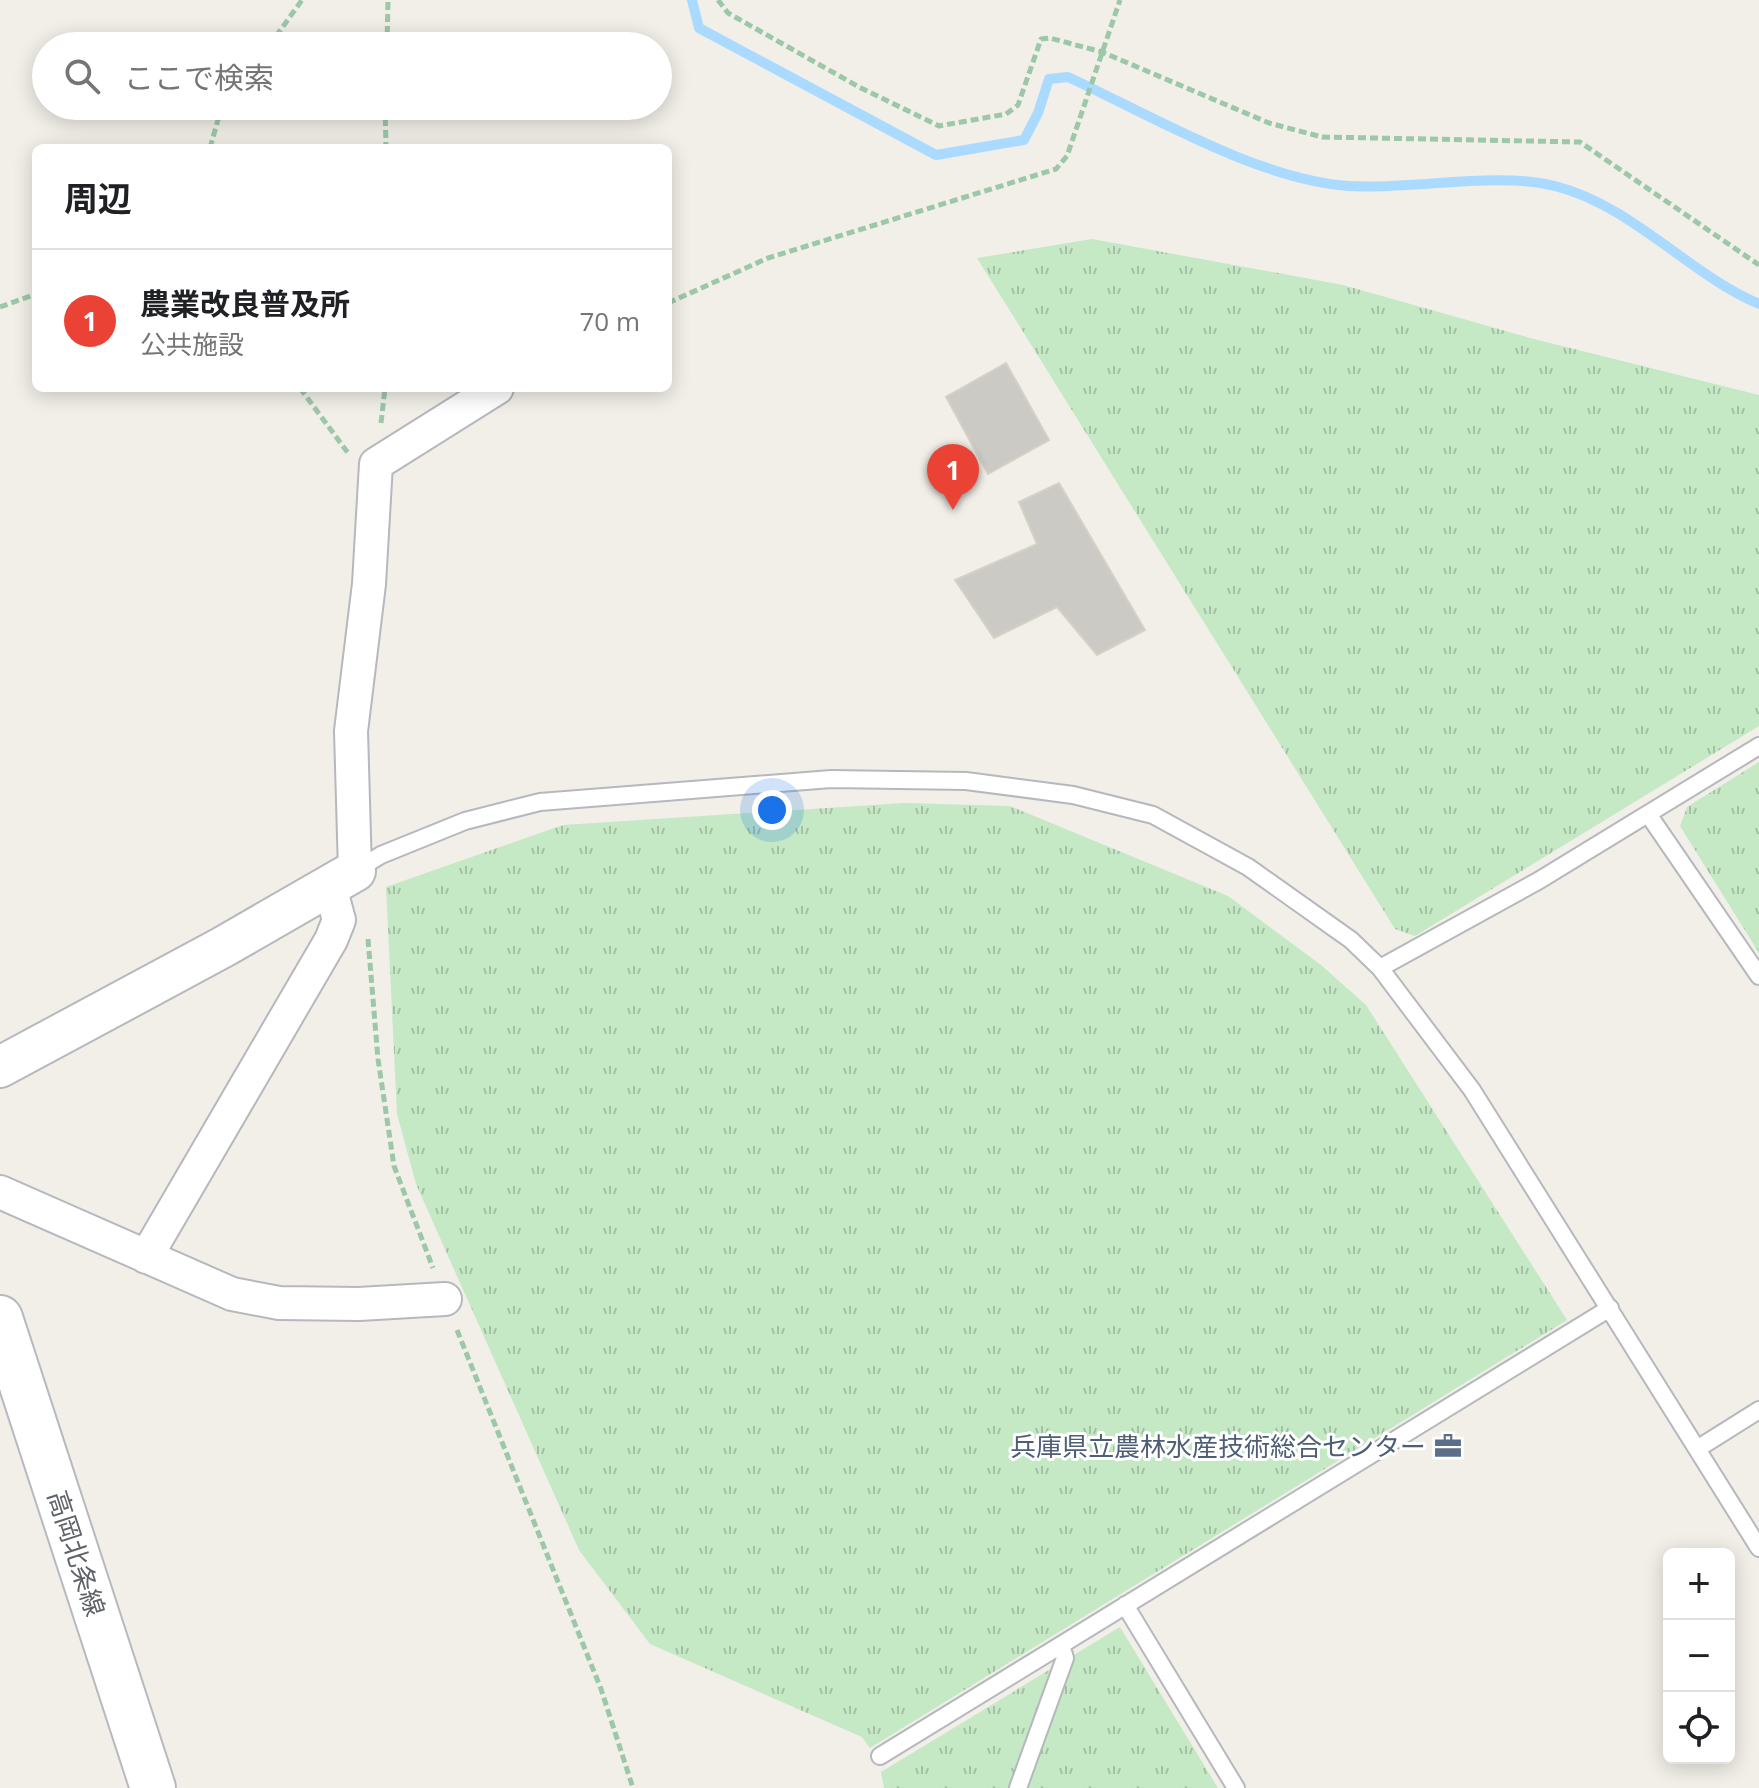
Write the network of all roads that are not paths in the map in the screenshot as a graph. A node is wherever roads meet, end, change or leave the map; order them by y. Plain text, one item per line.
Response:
1 (491, 392) edge
2 (1759, 746) edge
3 (1648, 814) junction
4 (342, 879) junction
5 (1380, 968) junction
6 (1759, 976) edge
7 (0, 1067) edge
8 (0, 1192) edge
9 (146, 1257) junction
10 (445, 1299) road end
11 (1610, 1308) junction
12 (0, 1318) edge
13 (1759, 1410) edge
14 (1697, 1449) junction
15 (1759, 1548) edge
16 (1125, 1605) junction
17 (1061, 1645) junction
18 (880, 1756) dead end
19 (153, 1788) edge
20 (1018, 1788) edge
21 (1236, 1788) edge

1 - 4 street
2 - 3 lane
3 - 5 lane
3 - 6 lane
4 - 5 lane
4 - 7 street
4 - 9 street
5 - 11 lane
8 - 9 street
9 - 10 street
11 - 14 lane
11 - 16 lane
12 - 19 main road, 高岡北条線
13 - 14 lane
14 - 15 lane
16 - 17 lane
16 - 21 lane
17 - 18 lane
17 - 20 lane

